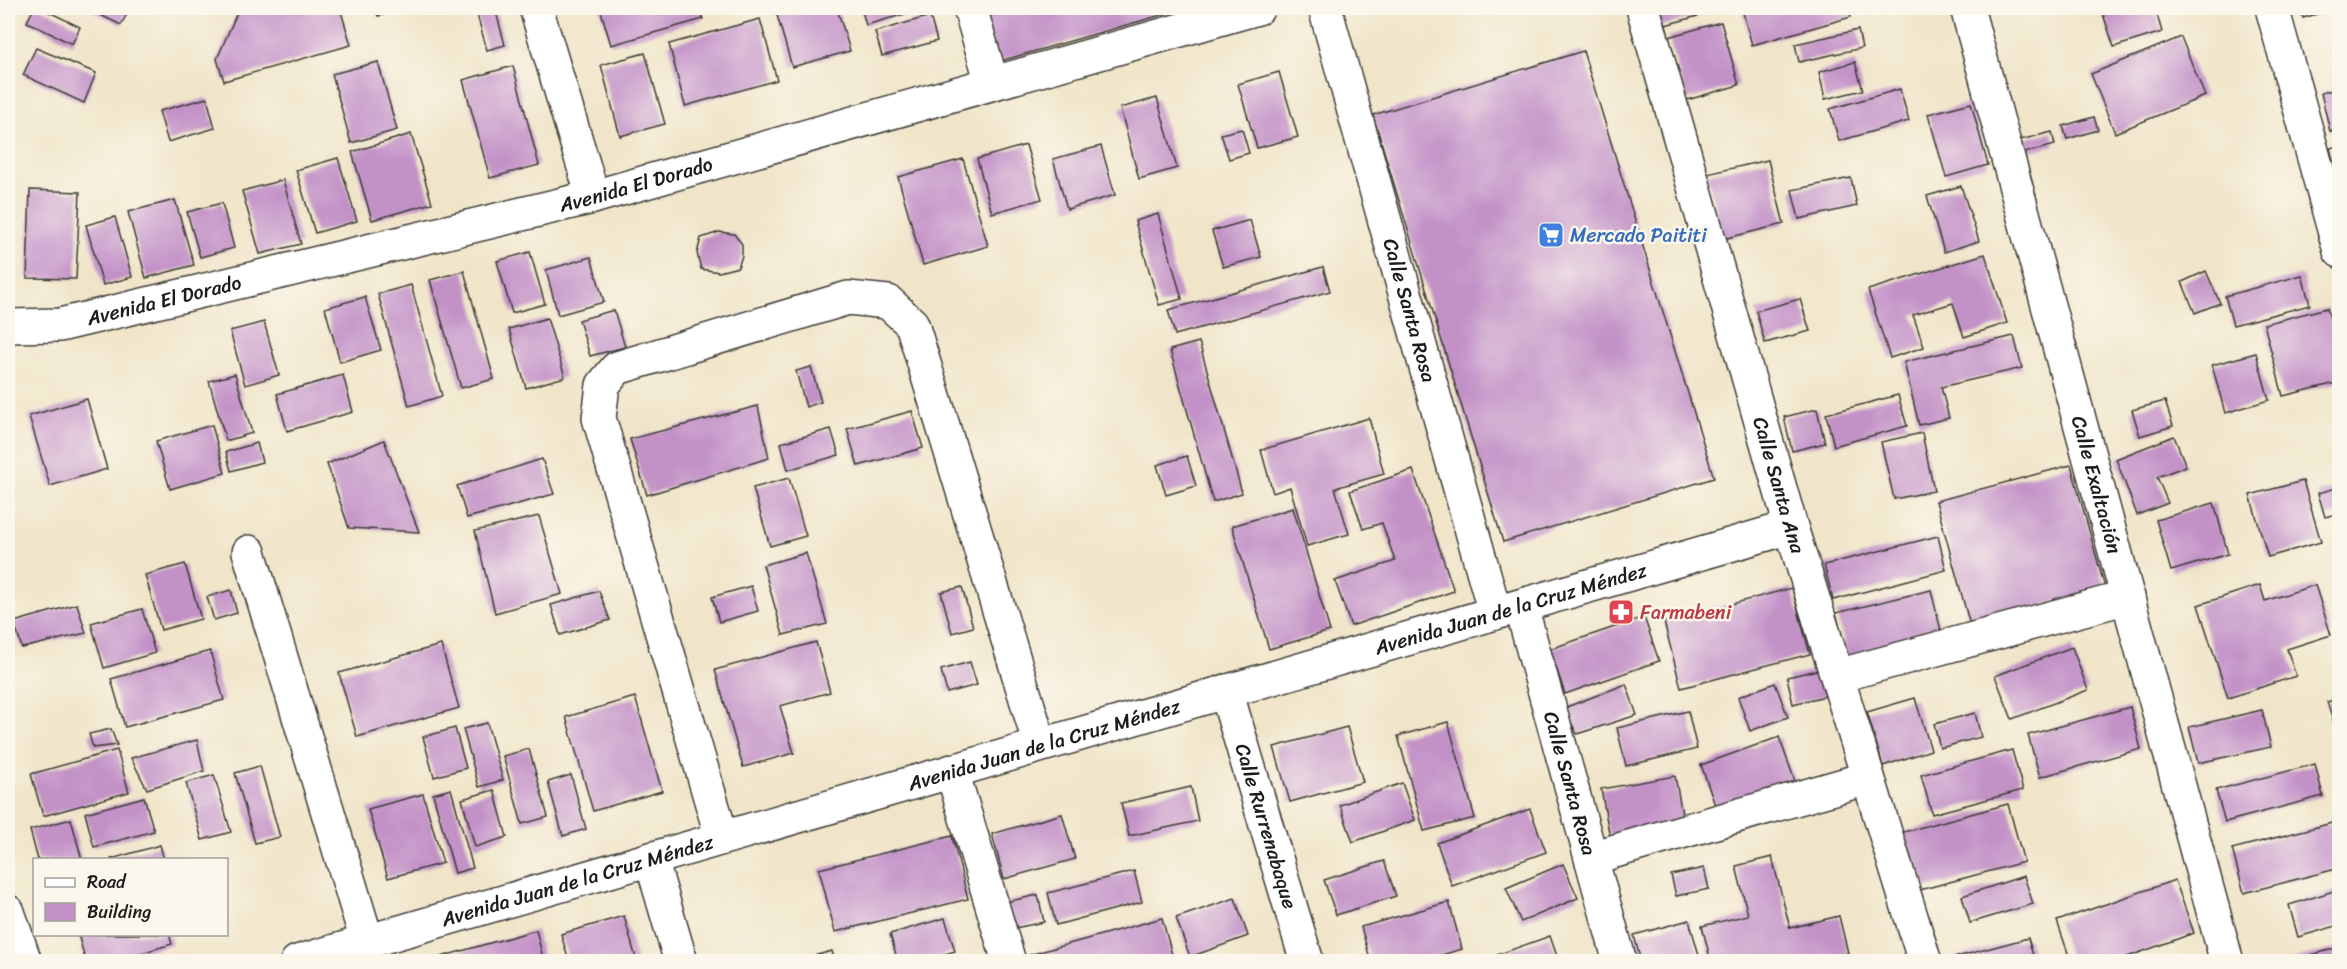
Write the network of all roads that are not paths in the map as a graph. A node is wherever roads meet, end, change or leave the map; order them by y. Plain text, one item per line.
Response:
1 (536, 8) edge
2 (970, 8) edge
3 (1258, 8) edge
4 (1324, 8) edge
5 (1643, 8) edge
6 (1966, 8) edge
7 (2272, 8) edge
8 (992, 83) junction
9 (593, 197) junction
10 (2338, 238) edge
11 (8, 326) edge
12 (1791, 527) junction
13 (249, 552) dead end
14 (2128, 597) junction
15 (1508, 610) junction
16 (1837, 676) junction
17 (1226, 692) junction
18 (1040, 745) junction
19 (952, 771) junction
20 (1868, 778) junction
21 (722, 838) junction
22 (1591, 858) junction
23 (651, 859) junction
24 (8, 912) edge
25 (352, 950) edge
26 (25, 962) edge
27 (297, 962) edge
28 (681, 962) edge
29 (1009, 962) edge
30 (1307, 962) edge
31 (1620, 962) edge
32 (1925, 962) edge
33 (2228, 962) edge

1 - 9 street
2 - 8 street
3 - 8 street, Avenida El Dorado
4 - 15 street, Calle Santa Rosa
5 - 12 street, Calle Santa Ana
6 - 14 street, Calle Exaltación
7 - 10 street
8 - 9 street, Avenida El Dorado
9 - 11 street, Avenida El Dorado
12 - 15 street, Avenida Juan de la Cruz Méndez
12 - 16 street, Calle Santa Ana
13 - 25 street
14 - 16 street
14 - 33 street, Calle Exaltación
15 - 17 street, Avenida Juan de la Cruz Méndez
15 - 22 street, Calle Santa Rosa
16 - 20 street, Calle Santa Ana
17 - 18 street, Avenida Juan de la Cruz Méndez
17 - 30 street, Calle Rurrenabaque
18 - 19 street, Avenida Juan de la Cruz Méndez
18 - 21 street
19 - 21 street, Avenida Juan de la Cruz Méndez
19 - 29 street
20 - 22 street
20 - 32 street, Calle Santa Ana
21 - 23 street, Avenida Juan de la Cruz Méndez
22 - 31 street, Calle Santa Rosa
23 - 25 street, Avenida Juan de la Cruz Méndez
23 - 28 street
24 - 26 street
25 - 27 street, Avenida Juan de la Cruz Méndez

